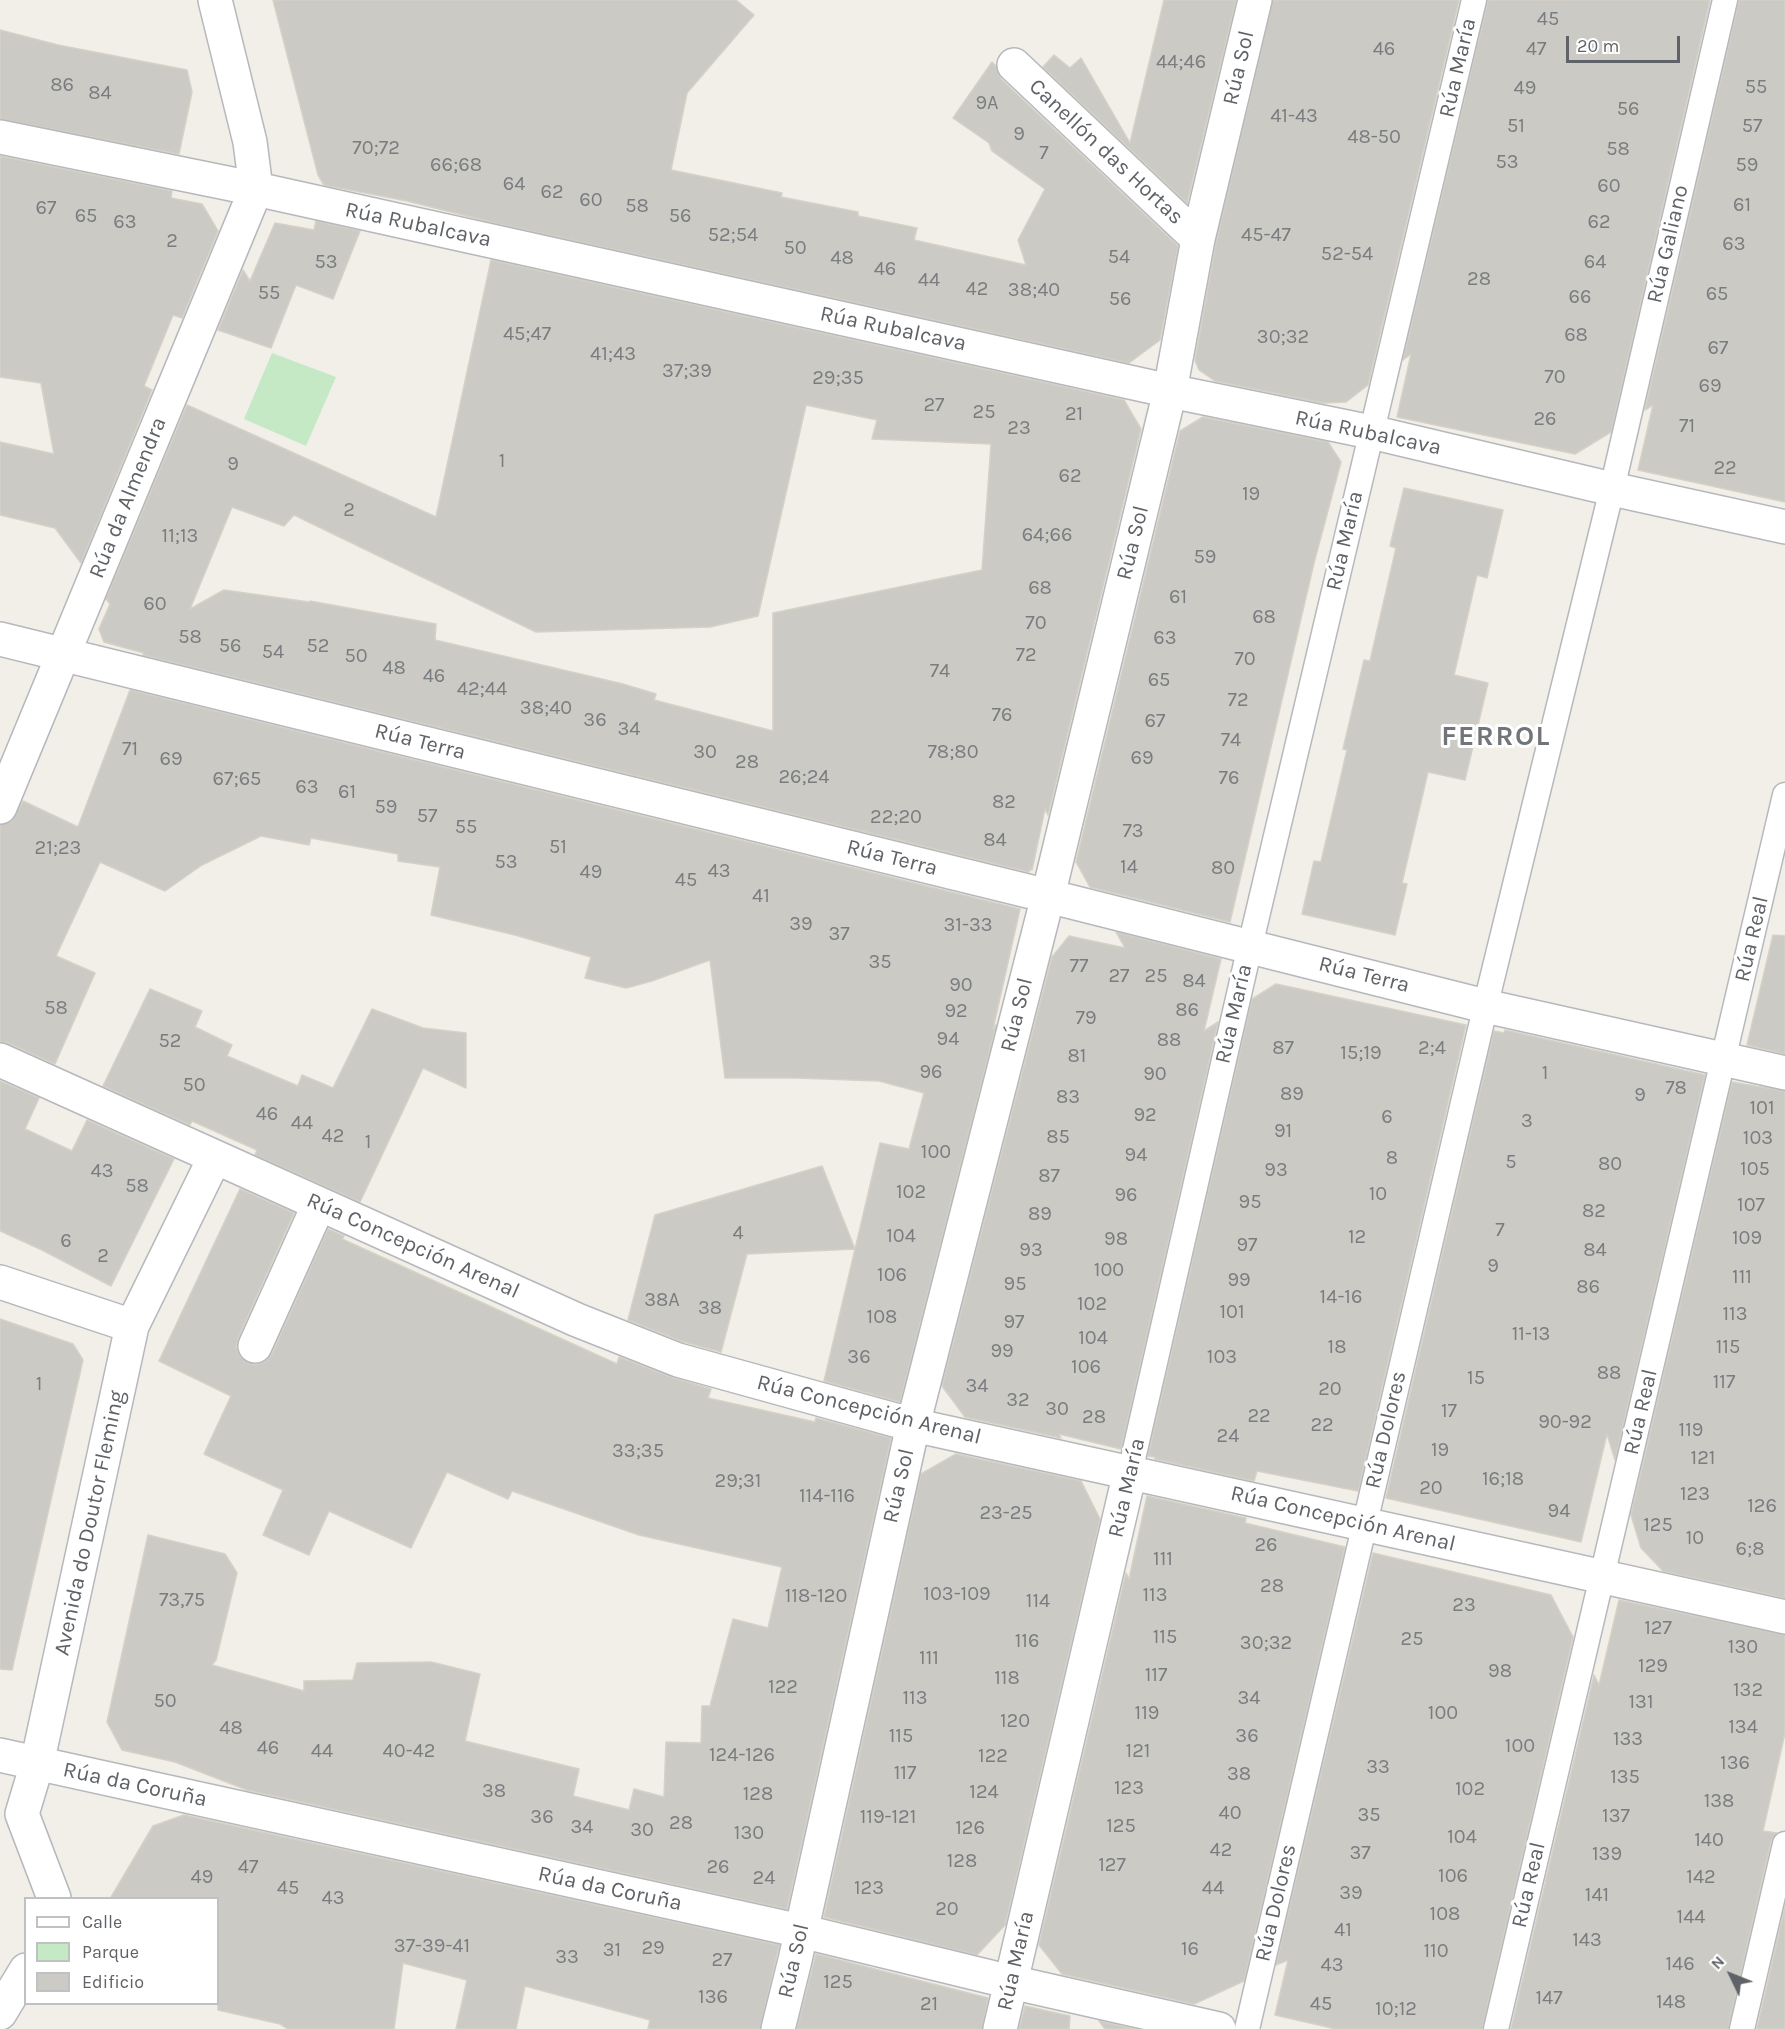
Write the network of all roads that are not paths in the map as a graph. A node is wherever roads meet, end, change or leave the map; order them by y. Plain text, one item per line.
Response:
1 (215, 0) edge
2 (1255, 0) edge
3 (1474, 0) edge
4 (1725, 0) edge
5 (1014, 65) dead end
6 (0, 137) edge
7 (256, 189) junction
8 (1198, 239) junction
9 (1170, 391) junction
10 (1371, 432) junction
11 (1612, 489) junction
12 (1785, 526) edge
13 (0, 639) edge
14 (64, 655) junction
15 (1785, 795) edge
16 (0, 807) edge
17 (1048, 896) junction
18 (1250, 946) junction
19 (1485, 1006) junction
20 (0, 1060) edge
21 (1724, 1060) junction
22 (1785, 1073) edge
23 (215, 1157) junction
24 (319, 1204) junction
25 (0, 1282) edge
26 (132, 1326) junction
27 (255, 1346) dead end
28 (913, 1425) junction
29 (1130, 1472) junction
30 (1364, 1524) junction
31 (1602, 1577) junction
32 (1785, 1617) edge
33 (0, 1755) edge
34 (38, 1764) junction
35 (1785, 1844) edge
36 (53, 1897) edge
37 (801, 1931) junction
38 (24, 1973) edge
39 (1011, 1982) junction
40 (0, 2013) edge
41 (778, 2029) edge
42 (1000, 2029) edge
43 (1219, 2029) edge
44 (1247, 2029) edge
45 (1496, 2029) edge
46 (1742, 2029) edge

1 - 7 street
2 - 8 street, Rúa Sol
3 - 10 street, Rúa María
4 - 11 street, Rúa Galiano
5 - 8 street, Canellón das Hortas
6 - 7 street, Rúa Rubalcava
7 - 9 street, Rúa Rubalcava
7 - 14 street, Rúa da Almendra
8 - 9 street, Rúa Sol
9 - 10 street, Rúa Rubalcava
9 - 17 street, Rúa Sol
10 - 11 street, Rúa Rubalcava
10 - 18 street, Rúa María
11 - 12 street, Rúa Rubalcava
11 - 19 street, Rúa Galiano
13 - 14 street, Rúa Terra
14 - 16 street, Rúa da Almendra
14 - 17 street, Rúa Terra
15 - 21 street, Rúa Real
17 - 18 street, Rúa Terra
17 - 28 street, Rúa Sol
18 - 19 street, Rúa Terra
18 - 29 street, Rúa María
19 - 21 street, Rúa Terra
19 - 30 street, Rúa Dolores
20 - 23 street, Rúa Concepción Arenal
21 - 22 street, Rúa Terra
21 - 31 street, Rúa Real
23 - 24 street, Rúa Concepción Arenal
23 - 26 street, Avenida do Doutor Fleming
24 - 27 street
24 - 28 street, Rúa Concepción Arenal
25 - 26 street
26 - 34 street, Avenida do Doutor Fleming
28 - 29 street, Rúa Concepción Arenal
28 - 37 street, Rúa Sol
29 - 30 street, Rúa Concepción Arenal
29 - 39 street, Rúa María
30 - 31 street, Rúa Concepción Arenal
30 - 44 street, Rúa Dolores
31 - 32 street, Rúa Concepción Arenal
31 - 45 street, Rúa Real
33 - 34 street, Rúa da Coruña
34 - 36 street, Avenida do Doutor Fleming
34 - 37 street, Rúa da Coruña
35 - 46 street
37 - 39 street, Rúa da Coruña
37 - 41 street, Rúa Sol
38 - 40 street
39 - 42 street, Rúa María
39 - 43 street, Rúa da Coruña

